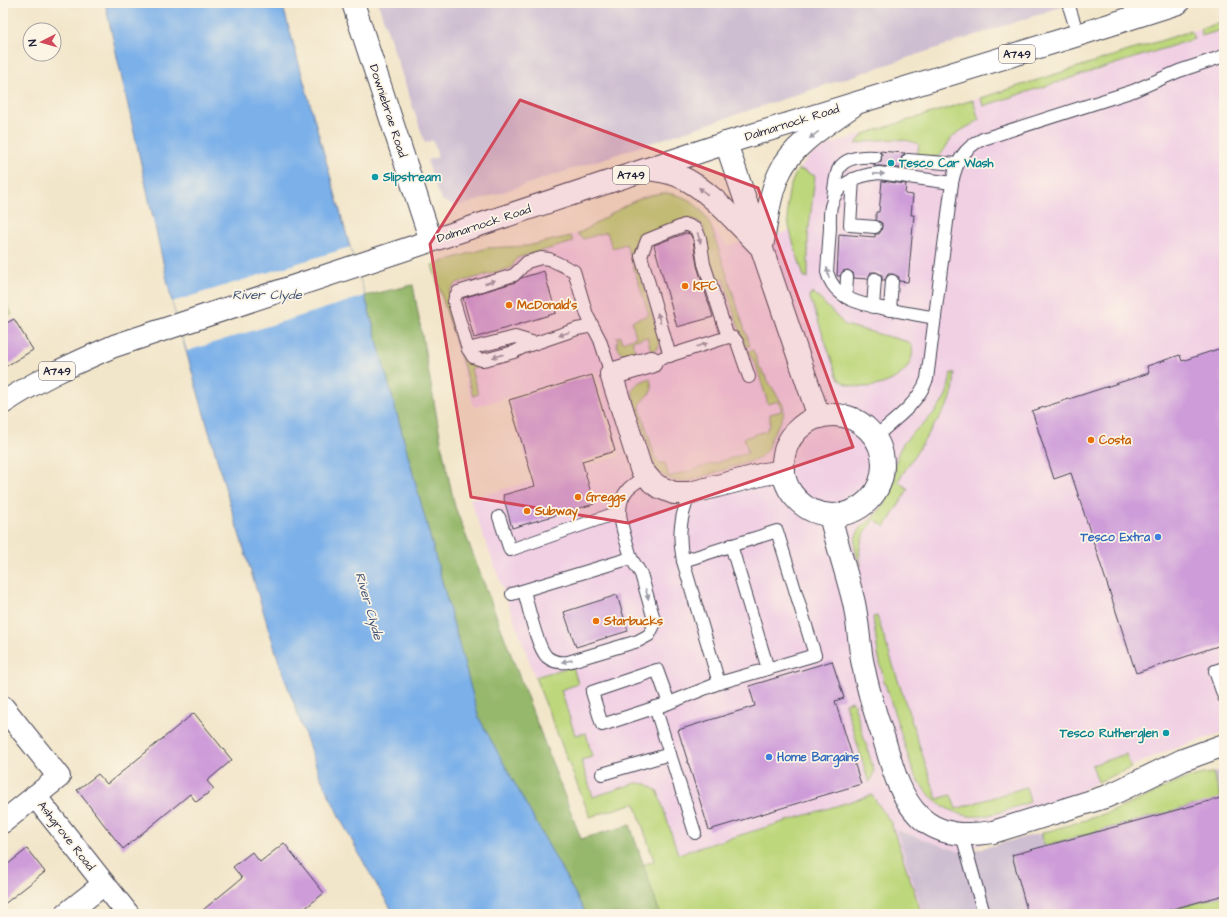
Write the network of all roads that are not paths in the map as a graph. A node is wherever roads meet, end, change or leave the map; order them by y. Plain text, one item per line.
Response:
1 (353, 3) edge
2 (1068, 3) edge
3 (1178, 3) edge
4 (1078, 35) junction
5 (1224, 56) edge
6 (856, 103) junction
7 (726, 143) junction
8 (875, 157) dead end
9 (908, 160) dead end
10 (957, 164) junction
11 (648, 170) junction
12 (853, 179) junction
13 (952, 183) junction
14 (832, 203) junction
15 (875, 227) dead end
16 (431, 241) junction
17 (761, 247) junction
18 (847, 277) dead end
19 (846, 297) junction
20 (870, 306) junction
21 (888, 309) junction
22 (935, 318) junction
23 (593, 326) junction
24 (728, 337) junction
25 (661, 359) junction
26 (611, 374) junction
27 (749, 377) dead end
28 (3, 403) edge
29 (818, 417) junction
30 (875, 437) junction
31 (784, 470) junction
32 (646, 476) junction
33 (690, 493) junction
34 (619, 512) junction
35 (830, 515) junction
36 (499, 517) dead end
37 (731, 545) junction
38 (631, 558) junction
39 (683, 560) junction
40 (524, 591) junction
41 (512, 594) dead end
42 (1224, 668) edge
43 (768, 669) junction
44 (720, 683) junction
45 (1224, 697) edge
46 (669, 703) junction
47 (3, 707) edge
48 (655, 707) junction
49 (1224, 745) edge
50 (670, 754) junction
51 (602, 774) dead end
52 (34, 796) junction
53 (3, 822) edge
54 (695, 833) dead end
55 (962, 835) junction
56 (104, 884) junction
57 (66, 914) edge
58 (128, 914) edge
59 (984, 914) edge

1 - 16 street, Downiebrae Road
2 - 4 lane
3 - 4 street, Dalmarnock Road / A749
4 - 6 street, Dalmarnock Road / A749
5 - 10 lane
6 - 7 street, Dalmarnock Road / A749
6 -> 17 street
7 - 11 street, Dalmarnock Road / A749
7 - 17 street
8 - 14 lane
9 - 10 lane
10 - 13 lane
11 - 16 street, Dalmarnock Road / A749
17 -> 11 street
12 -> 13 lane
12 - 14 lane
12 - 15 lane
13 - 22 lane
19 -> 14 lane
16 - 28 street, Dalmarnock Road / A749
17 - 29 street
18 - 19 lane
19 - 20 lane
20 - 21 lane
20 - 21 lane
21 - 22 lane
22 - 30 lane
23 -> 23 lane
23 - 26 lane
25 -> 24 lane
25 -> 24 lane
24 - 27 lane
25 - 26 street
26 - 32 street
29 - 30 street
29 - 31 street
30 - 35 street
31 - 33 street
31 - 35 street
32 - 33 street
32 - 34 lane
33 - 39 lane
34 - 36 lane
34 - 38 lane
35 - 55 street
37 - 39 lane
37 - 43 lane
37 - 43 lane
38 - 40 lane
38 -> 40 lane
39 - 44 lane
40 - 41 lane
42 - 45 lane
43 - 44 lane
44 - 46 lane
46 - 48 lane
46 - 48 lane
47 - 52 street, Ashgrove Road
48 - 50 lane
49 - 55 street
50 - 51 lane
50 - 54 lane
52 - 53 street
52 - 56 street, Ashgrove Road
55 - 59 lane
56 - 57 street
56 - 58 street, Ashgrove Road

